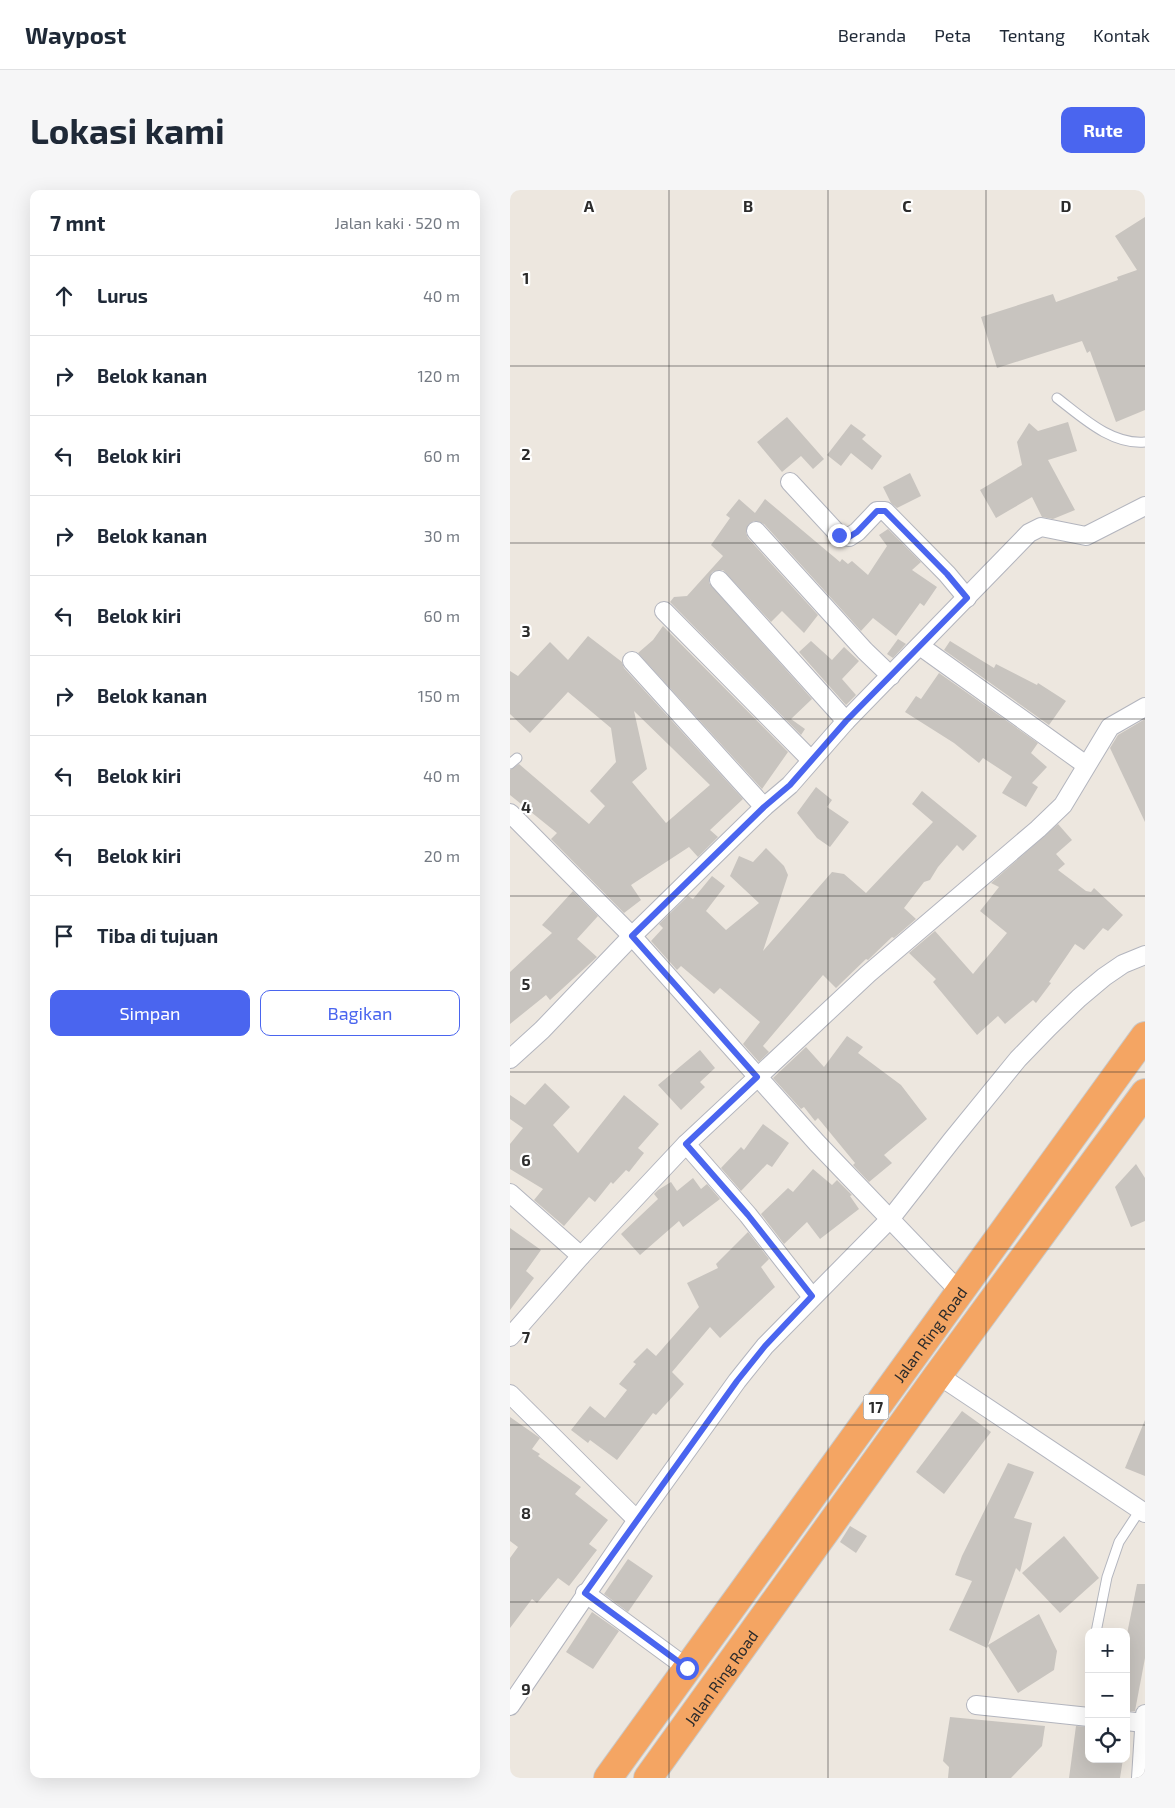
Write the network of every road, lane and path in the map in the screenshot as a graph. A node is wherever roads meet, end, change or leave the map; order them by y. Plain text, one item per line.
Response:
1 (1057, 398) dead end
2 (1145, 442) edge
3 (790, 482) dead end
4 (1145, 506) edge
5 (756, 532) dead end
6 (719, 580) dead end
7 (967, 598) junction
8 (664, 611) dead end
9 (920, 646) junction
10 (632, 661) dead end
11 (891, 676) junction
12 (1145, 707) edge
13 (846, 721) junction
14 (811, 760) junction
15 (1086, 765) junction
16 (764, 807) junction
17 (510, 813) edge
18 (632, 936) junction
19 (1145, 955) edge
20 (1145, 1036) edge
21 (510, 1059) edge
22 (757, 1077) junction
23 (1145, 1093) edge
24 (686, 1144) junction
25 (510, 1193) edge
26 (891, 1218) junction
27 (581, 1256) junction
28 (960, 1292) junction
29 (812, 1296) junction
30 (510, 1336) edge
31 (938, 1375) junction
32 (510, 1394) edge
33 (1142, 1511) edge
34 (637, 1520) junction
35 (585, 1593) junction
36 (1097, 1628) edge
37 (687, 1668) junction
38 (510, 1706) edge
39 (976, 1706) dead end
40 (1085, 1717) edge
41 (1138, 1719) edge
42 (608, 1778) edge
43 (648, 1778) edge
44 (1140, 1778) edge

1 - 2 lane
3 - 7 street
4 - 7 street
5 - 11 street
6 - 13 street
7 - 9 street
8 - 14 street
9 - 11 street
9 - 15 street
10 - 16 street
11 - 13 street
12 - 15 street
13 - 14 street
14 - 16 street
15 - 22 street
16 - 18 street
17 - 18 street
18 - 21 street
18 - 22 street
19 - 26 street
20 - 28 highway, Jalan Ring Road / 17
22 - 24 street
22 - 26 street
23 - 31 highway, Jalan Ring Road / 17
24 - 27 street
24 - 29 street
25 - 27 street
26 - 28 street
26 - 29 street
27 - 30 street
28 - 37 highway, Jalan Ring Road / 17
29 - 34 street
31 - 33 street
31 - 43 highway, Jalan Ring Road / 17
32 - 34 street
33 - 36 lane
34 - 35 street
35 - 37 street
35 - 38 street
37 - 42 highway, Jalan Ring Road / 17
39 - 40 street
41 - 44 street

